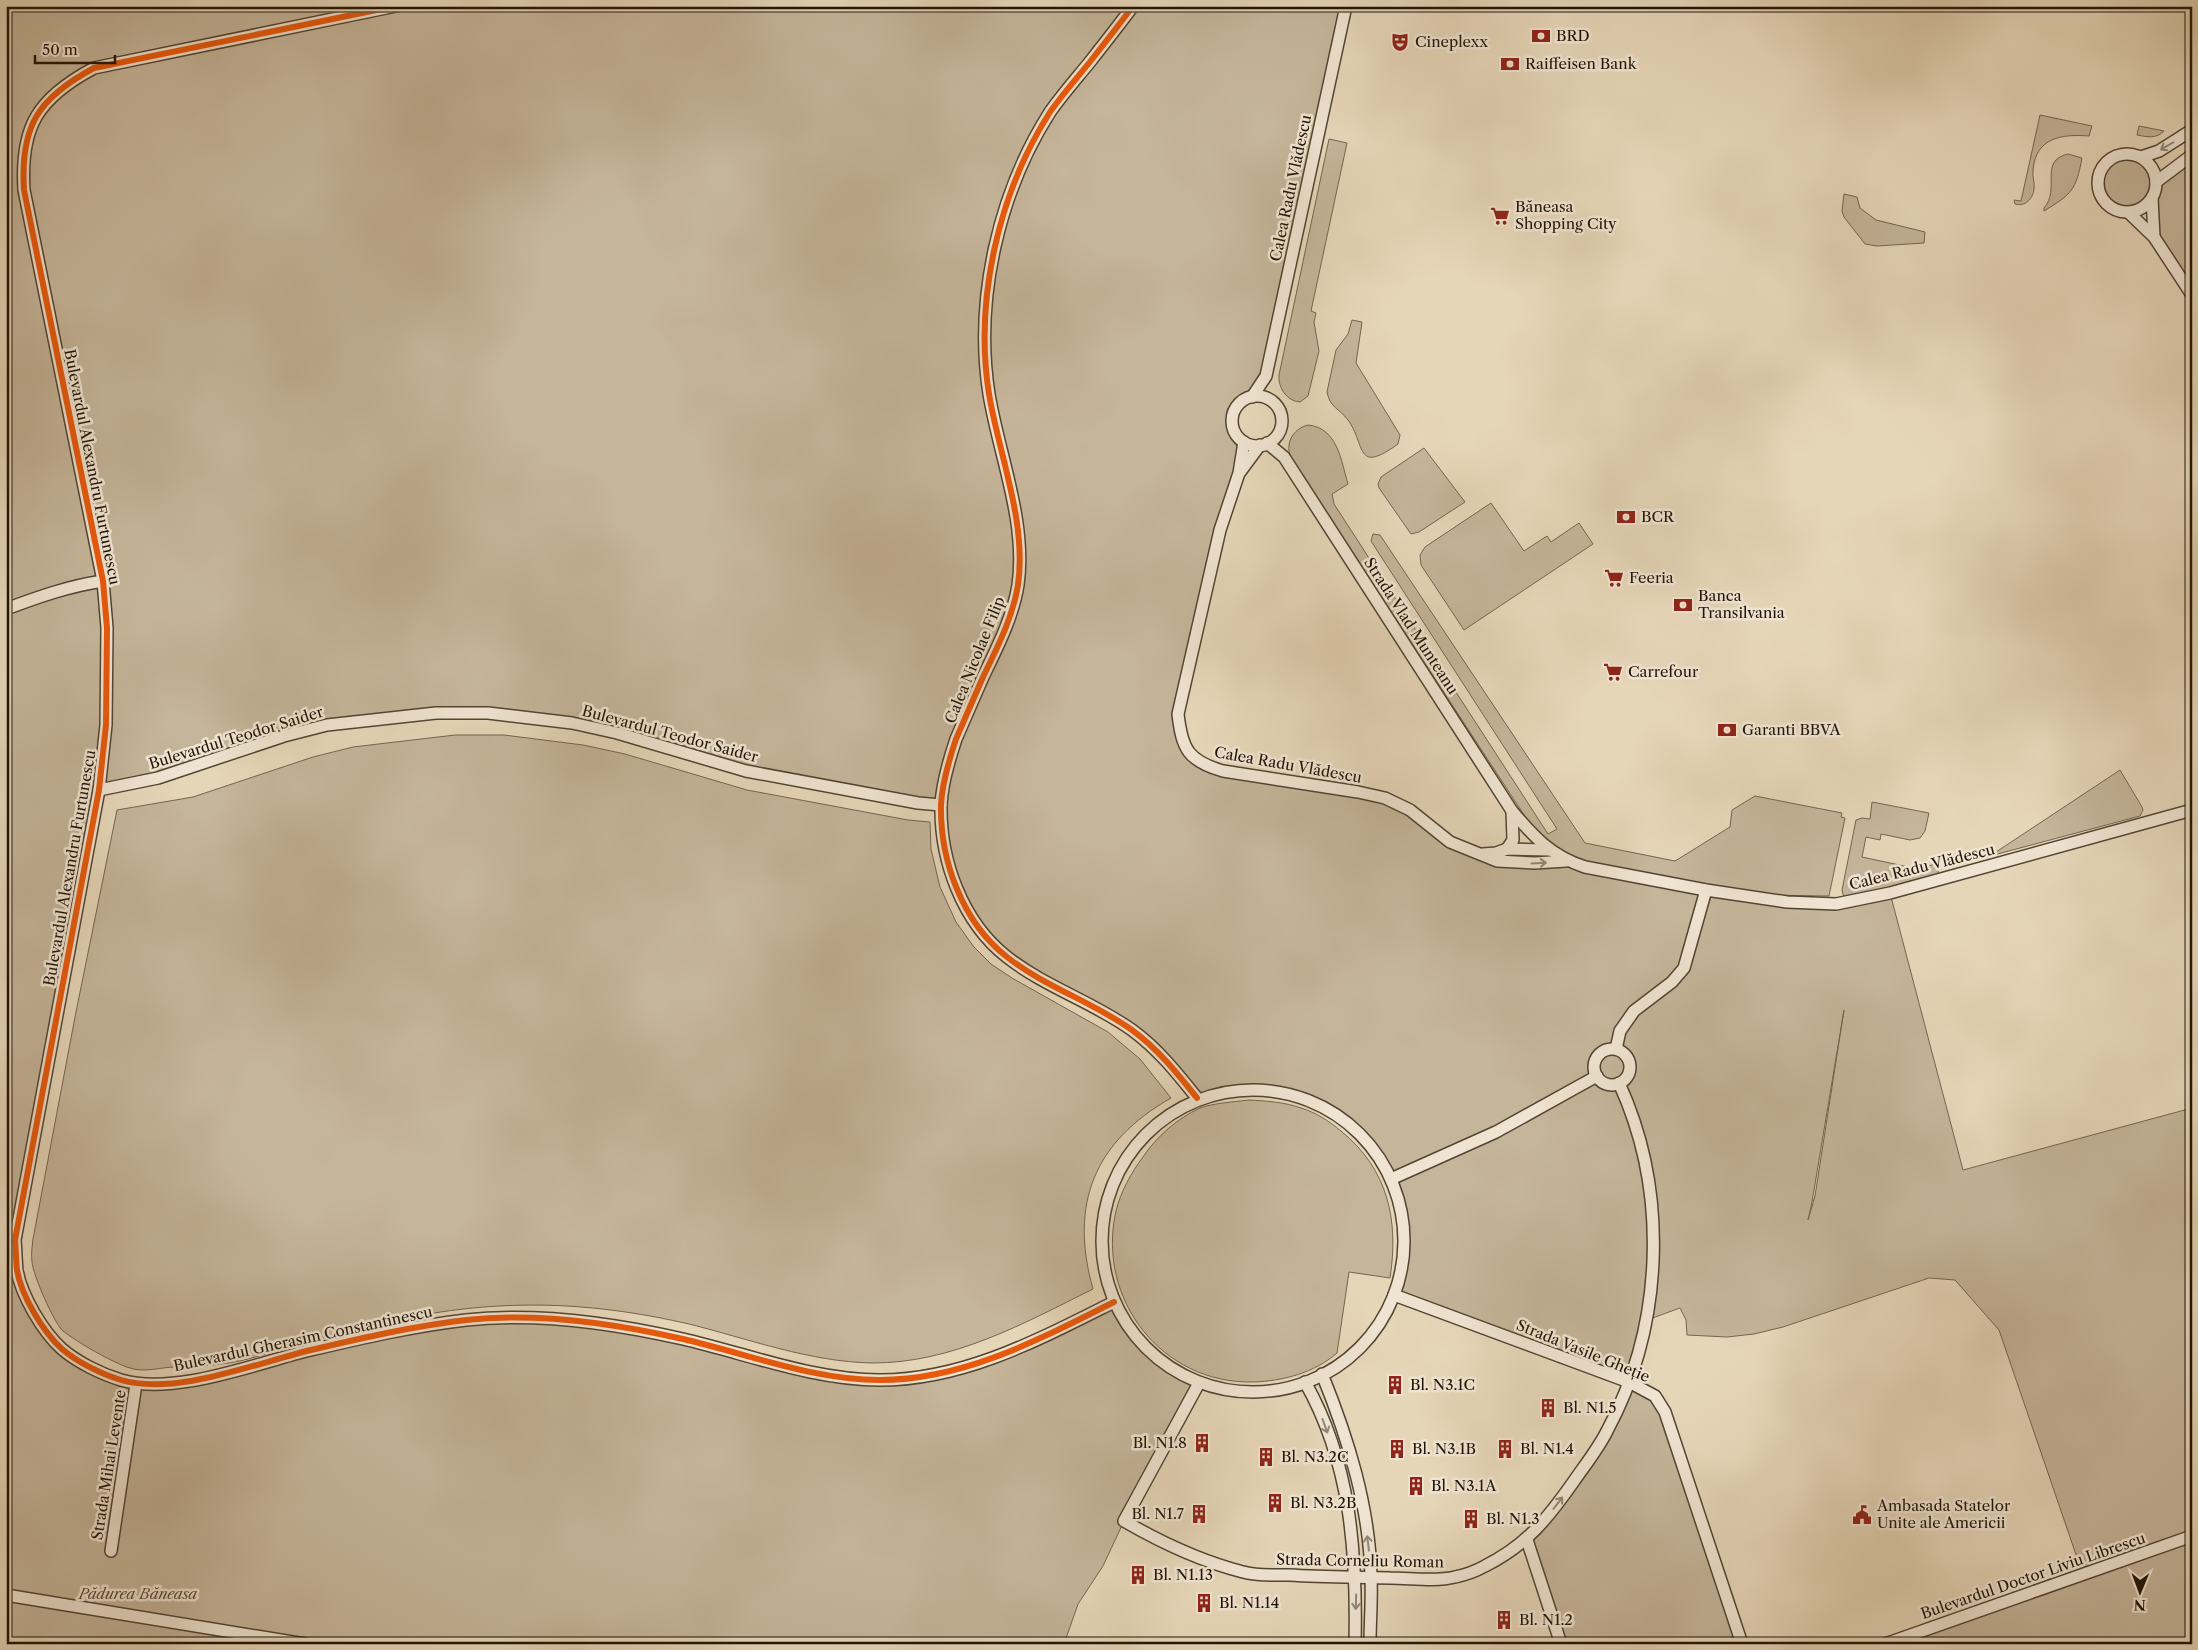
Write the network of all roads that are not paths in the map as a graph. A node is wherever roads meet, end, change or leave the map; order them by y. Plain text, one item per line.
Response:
1 (396, 6) edge
2 (1133, 6) edge
3 (1346, 6) edge
4 (2192, 130) edge
5 (2192, 156) edge
6 (2141, 157) junction
7 (2156, 182) junction
8 (2152, 198) junction
9 (2129, 213) junction
10 (2154, 237) junction
11 (2192, 295) edge
12 (1266, 376) junction
13 (1252, 397) junction
14 (1271, 400) junction
15 (1278, 435) junction
16 (1244, 442) junction
17 (1264, 444) junction
18 (1284, 457) junction
19 (1239, 473) junction
20 (103, 581) junction
21 (6, 609) edge
22 (99, 790) junction
23 (941, 804) junction
24 (2192, 810) edge
25 (1512, 811) junction
26 (1532, 834) junction
27 (1507, 849) junction
28 (1530, 849) junction
29 (1549, 850) junction
30 (1479, 854) junction
31 (1566, 861) junction
32 (1512, 863) junction
33 (1706, 890) junction
34 (1616, 1050) junction
35 (1597, 1076) junction
36 (1619, 1083) junction
37 (1197, 1098) junction
38 (1391, 1179) junction
39 (1394, 1295) junction
40 (1114, 1302) junction
41 (1322, 1374) junction
42 (1305, 1382) junction
43 (1629, 1382) junction
44 (1199, 1383) junction
45 (136, 1384) junction
46 (2192, 1536) edge
47 (1527, 1540) junction
48 (111, 1551) dead end
49 (1356, 1578) junction
50 (1372, 1578) junction
51 (6, 1595) edge
52 (306, 1644) edge
53 (1355, 1644) edge
54 (1370, 1644) edge
55 (1561, 1644) edge
56 (1742, 1644) edge
57 (1885, 1644) edge

1 - 20 street, Bulevardul Alexandru Furtunescu
2 - 23 street, Calea Nicolae Filip
3 - 12 street, Calea Radu Vlădescu
4 -> 6 street
5 - 7 street
6 - 7 street
6 - 9 street
7 - 8 street
8 - 9 street
8 - 10 street
9 - 10 street
10 - 11 street
12 - 13 street, Calea Radu Vlădescu
12 - 14 street, Calea Radu Vlădescu
13 - 14 street
13 - 16 street
14 - 15 street
15 - 17 street
15 - 18 street, Strada Vlad Munteanu
16 - 17 street
16 - 19 street, Calea Radu Vlădescu
17 - 18 street, Strada Vlad Munteanu
17 - 19 street, Calea Radu Vlădescu
18 - 25 street, Strada Vlad Munteanu
19 - 30 street, Calea Radu Vlădescu
20 - 21 street
20 - 22 street, Bulevardul Alexandru Furtunescu
22 - 23 street, Bulevardul Teodor Saider
22 - 45 street, Bulevardul Alexandru Furtunescu
23 - 37 street, Calea Nicolae Filip
24 - 33 street, Calea Radu Vlădescu
25 - 26 street, Calea Radu Vlădescu
25 - 27 street
26 - 28 street
26 - 29 street, Calea Radu Vlădescu
27 - 28 street, Calea Radu Vlădescu
27 - 30 street, Calea Radu Vlădescu
28 - 29 street, Calea Radu Vlădescu
28 - 32 street
29 - 31 street, Calea Radu Vlădescu
30 - 32 street, Calea Radu Vlădescu
32 -> 31 street, Calea Radu Vlădescu
31 - 33 street, Calea Radu Vlădescu
33 - 34 street
34 - 35 street
34 - 36 street
35 - 36 street
35 - 38 street
36 - 43 street, Strada Corneliu Roman
37 - 38 street
37 - 40 street
38 - 39 street
39 - 41 street
39 - 43 street, Strada Vasile Gheție
40 - 44 street
40 - 45 street, Bulevardul Gherasim Constantinescu
41 - 42 street
50 -> 41 street
42 - 44 street
42 -> 49 street
47 -> 43 street, Strada Corneliu Roman
43 - 56 street, Strada Vasile Gheție
44 - 49 street, Strada Corneliu Roman
45 - 48 street, Strada Mihai Levente
46 - 57 street, Bulevardul Doctor Liviu Librescu
47 - 50 street, Strada Corneliu Roman
47 - 55 street
49 - 50 street, Strada Corneliu Roman
49 -> 53 street
50 - 54 street
51 - 52 street

